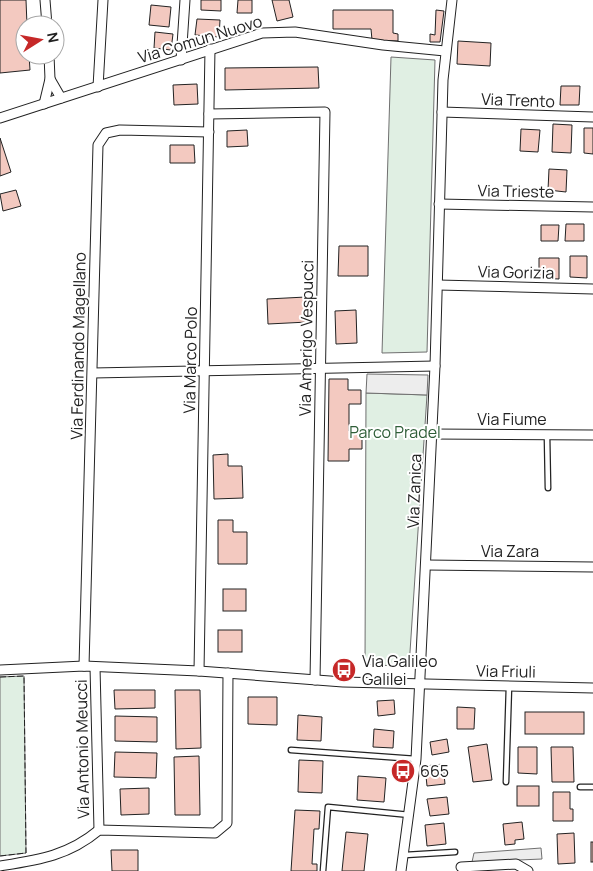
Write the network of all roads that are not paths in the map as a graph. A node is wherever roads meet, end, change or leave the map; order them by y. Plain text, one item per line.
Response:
1 (45, 0) edge
2 (103, 0) edge
3 (185, 0) edge
4 (452, 0) edge
5 (46, 15) edge
6 (210, 49) junction
7 (445, 51) junction
8 (181, 60) junction
9 (49, 65) edge
10 (50, 79) junction
11 (98, 86) junction
12 (61, 98) junction
13 (44, 104) junction
14 (442, 112) junction
15 (209, 114) junction
16 (593, 117) edge
17 (0, 118) edge
18 (209, 132) junction
19 (439, 204) junction
20 (593, 207) edge
21 (438, 285) junction
22 (593, 289) edge
23 (435, 366) junction
24 (321, 368) junction
25 (205, 371) junction
26 (93, 373) junction
27 (431, 434) junction
28 (547, 434) junction
29 (593, 435) edge
30 (548, 488) dead end
31 (427, 566) junction
32 (593, 567) edge
33 (84, 666) junction
34 (94, 666) junction
35 (0, 670) edge
36 (199, 671) junction
37 (228, 673) junction
38 (314, 680) junction
39 (419, 685) junction
40 (508, 686) junction
41 (593, 688) edge
42 (291, 750) dead end
43 (416, 760) junction
44 (506, 782) dead end
45 (593, 786) edge
46 (580, 787) dead end
47 (410, 815) junction
48 (99, 830) junction
49 (455, 852) dead end
50 (405, 854) junction
51 (0, 866) edge
52 (461, 867) dead end
53 (323, 871) edge
54 (401, 871) edge
55 (528, 871) edge

1 - 5 street
2 - 11 street
3 - 8 street
4 - 7 street, Via Zanica
6 - 7 street, Via Comun Nuovo
6 - 8 street, Via Comun Nuovo
6 - 15 street, Via Marco Polo
7 - 14 street, Via Zanica
8 - 11 street, Via Comun Nuovo
9 - 10 street
10 - 12 street
10 - 13 street
11 - 12 street, Via Comun Nuovo
12 - 13 street, Via Comun Nuovo
13 - 17 street, Via Comun Nuovo
14 - 16 street, Via Trento
14 - 19 street, Via Zanica
15 - 18 street, Via Marco Polo
15 - 24 street, Via Amerigo Vespucci
18 - 25 street, Via Marco Polo
18 - 26 street, Via Ferdinando Magellano
19 - 20 street, Via Trieste
19 - 21 street, Via Zanica
21 - 22 street, Via Gorizia
21 - 23 street, Via Zanica
23 - 24 street
23 - 27 street, Via Zanica
24 - 25 street
24 - 38 street, Via Amerigo Vespucci
25 - 26 street
25 - 36 street, Via Marco Polo
26 - 33 street, Via Ferdinando Magellano
27 - 28 street, Via Fiume
27 - 31 street, Via Zanica
28 - 29 street, Via Fiume
28 - 30 lane
31 - 32 street, Via Zara
31 - 39 street, Via Zanica
33 - 34 street
33 - 35 street
34 - 36 street
34 - 48 street, Via Antonio Meucci
36 - 37 street
37 - 38 street
37 - 48 street
38 - 39 street
39 - 40 street, Via Friuli
39 - 43 street, Via Zanica
40 - 41 street, Via Friuli
40 - 44 lane
42 - 43 lane
43 - 47 street, Via Zanica
45 - 46 lane
47 - 50 street, Via Zanica
47 - 53 lane
48 - 51 street
49 - 50 lane
50 - 54 street, Via Zanica
52 - 55 street

